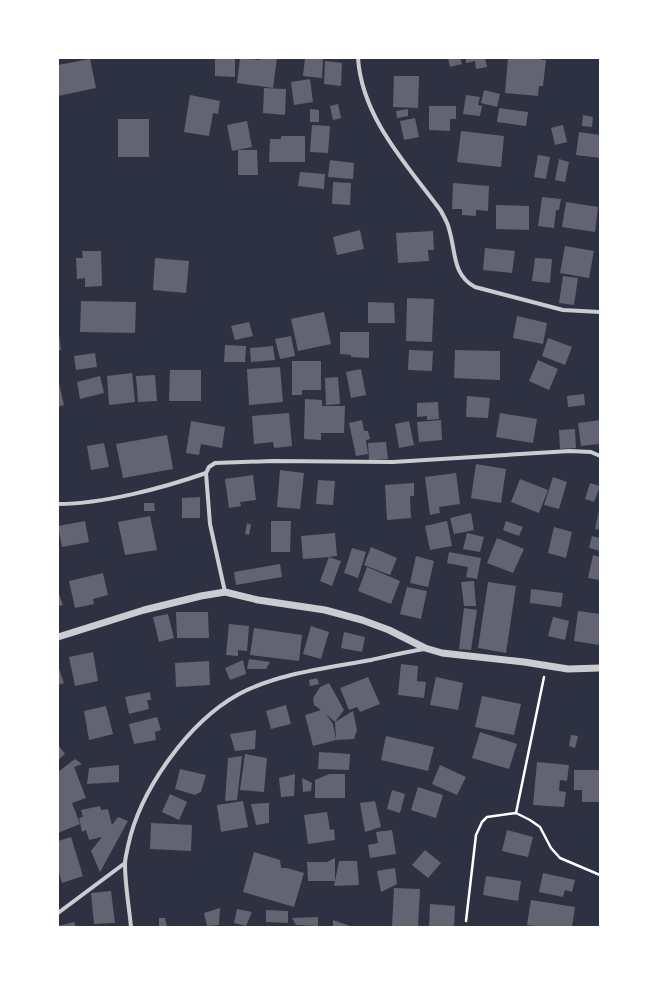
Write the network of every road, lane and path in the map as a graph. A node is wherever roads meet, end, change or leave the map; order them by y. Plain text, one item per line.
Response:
1 (358, 58) edge
2 (600, 312) edge
3 (600, 456) edge
4 (206, 473) junction
5 (58, 504) edge
6 (225, 592) junction
7 (58, 637) edge
8 (425, 648) junction
9 (546, 666) junction
10 (600, 668) edge
11 (516, 813) junction
12 (125, 863) junction
13 (600, 875) edge
14 (58, 912) edge
15 (466, 921) dead end
16 (131, 927) edge

1 - 2 street
3 - 4 street
4 - 5 street
4 - 6 street
6 - 7 street
6 - 8 street
8 - 9 street
8 - 12 street
9 - 10 street
9 - 11 path
11 - 13 path
11 - 15 path
12 - 14 street
12 - 16 street

